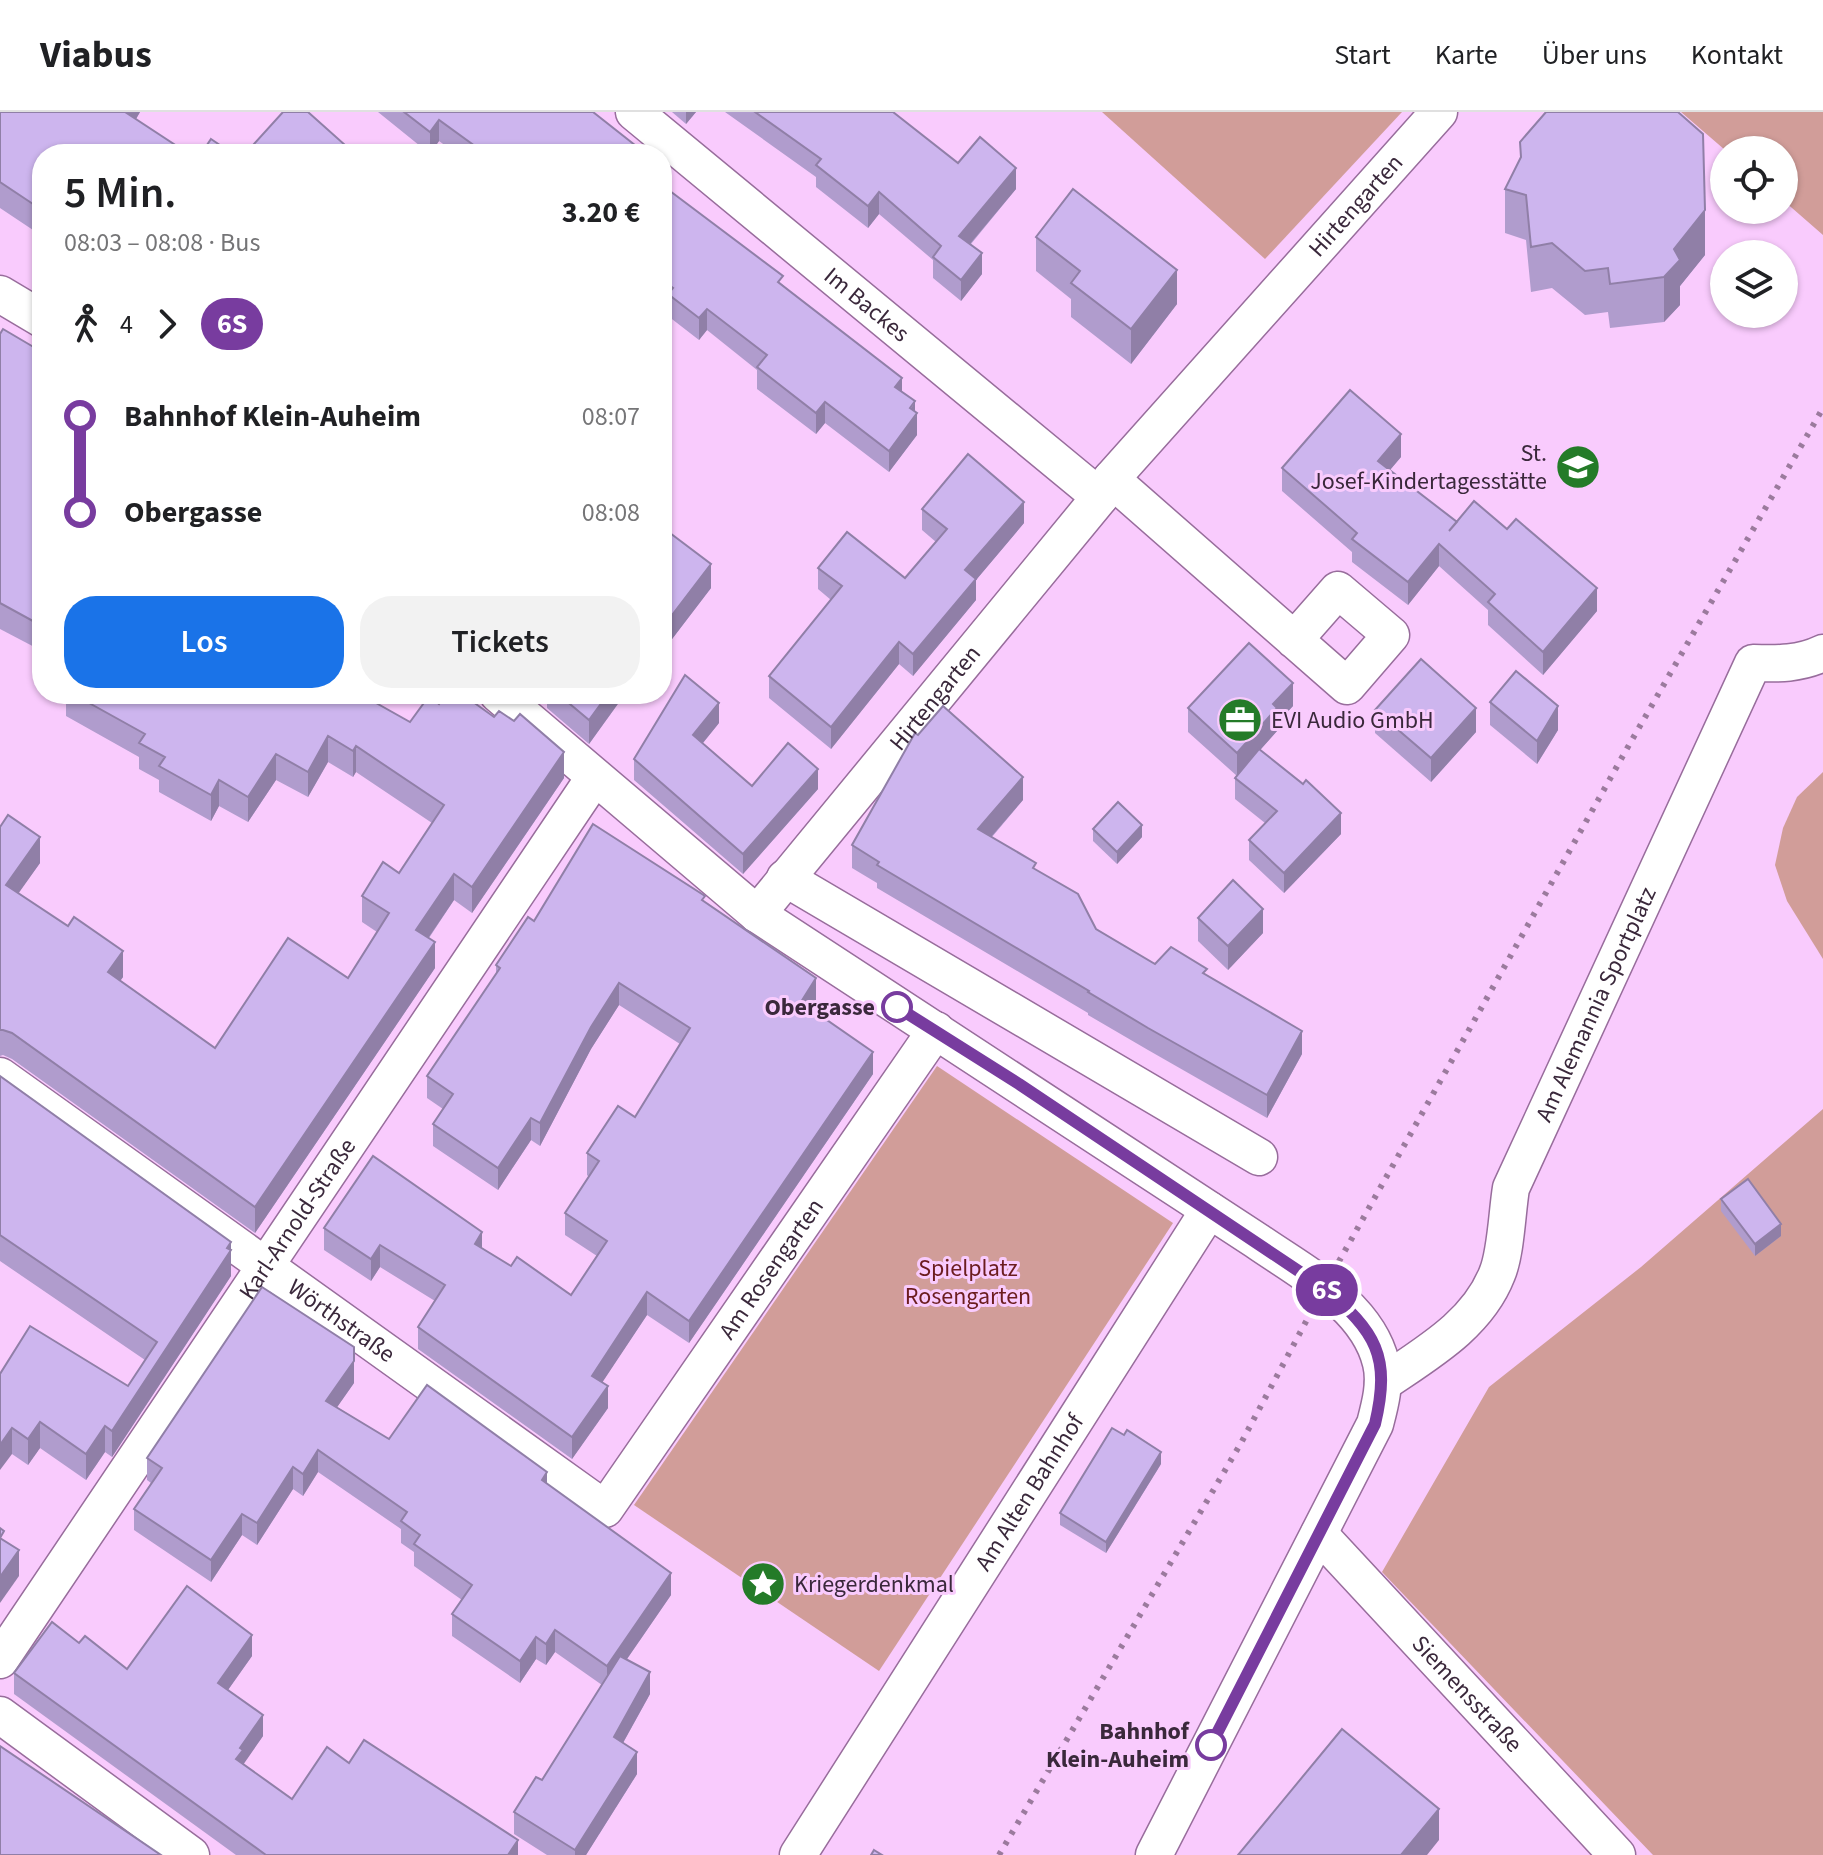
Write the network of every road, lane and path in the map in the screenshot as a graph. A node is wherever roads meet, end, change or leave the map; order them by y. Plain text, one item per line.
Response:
1 (634, 112) edge
2 (1439, 112) edge
3 (0, 294) edge
4 (32, 313) edge
5 (1106, 488) junction
6 (1294, 640) dead end
7 (1823, 653) edge
8 (509, 704) edge
9 (594, 778) junction
10 (785, 878) junction
11 (757, 914) junction
12 (936, 1030) junction
13 (0, 1076) edge
14 (1259, 1157) dead end
15 (1209, 1210) junction
16 (268, 1265) junction
17 (1383, 1383) junction
18 (605, 1509) joint
19 (1319, 1534) junction
20 (0, 1660) edge
21 (0, 1715) edge
22 (191, 1855) edge
23 (798, 1855) edge
24 (1154, 1855) edge
25 (1617, 1855) edge

1 - 5 street, Im Backes
2 - 5 street, Hirtengarten
3 - 4 street
5 - 6 street
5 - 10 street, Hirtengarten
7 - 17 street, Am Alemannia Sportplatz
8 - 9 street
9 - 11 street
9 - 16 street, Karl-Arnold-Straße
10 - 11 street, Hirtengarten
10 - 14 street
11 - 12 street
12 - 15 street
12 - 18 street, Am Rosengarten
13 - 16 street, Wörthstraße
15 - 17 street
15 - 23 street, Am Alten Bahnhof
16 - 18 street, Wörthstraße
16 - 20 street, Karl-Arnold-Straße
17 - 19 street
19 - 24 street
19 - 25 street, Siemensstraße
21 - 22 street

